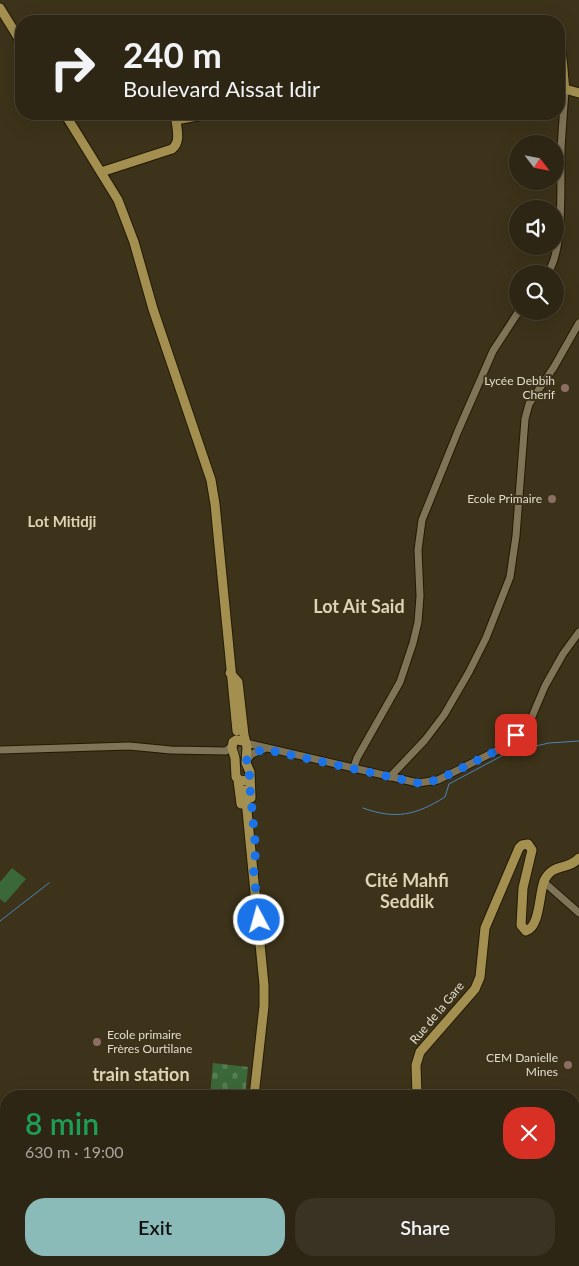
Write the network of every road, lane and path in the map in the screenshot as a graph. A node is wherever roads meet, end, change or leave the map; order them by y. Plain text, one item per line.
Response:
1 (1, 12) edge
2 (15, 33) edge
3 (565, 89) edge
4 (579, 93) edge
5 (69, 120) edge
6 (176, 120) edge
7 (563, 120) edge
8 (102, 172) junction
9 (552, 265) edge
10 (513, 320) edge
11 (579, 322) edge
12 (579, 632) edge
13 (230, 672) junction
14 (236, 732) tunnel mouth
15 (246, 743) junction
16 (264, 749) junction
17 (0, 750) edge
18 (231, 751) junction
19 (246, 761) junction
20 (354, 768) junction
21 (390, 777) junction
22 (249, 778) junction
23 (238, 780) junction
24 (245, 790) tunnel mouth
25 (579, 858) edge
26 (253, 865) junction
27 (544, 882) junction
28 (579, 913) edge
29 (255, 1090) edge
30 (417, 1090) edge

1 - 2 main road
3 - 4 main road
5 - 8 main road
6 - 8 main road
7 - 9 street
8 - 13 main road
10 - 20 street
11 - 21 street
12 - 21 street
13 - 14 main road
13 - 15 main road
13 - 18 main road
15 - 16 street
15 - 18 main road
15 - 19 main road
16 - 19 street
16 - 20 street
17 - 18 street
18 - 23 main road
19 - 22 main road
20 - 21 street
22 - 23 main road
22 - 26 main road
23 - 26 main road
24 - 26 main road
25 - 27 main road
26 - 29 main road
27 - 28 street
27 - 30 main road, Rue de la Gare

